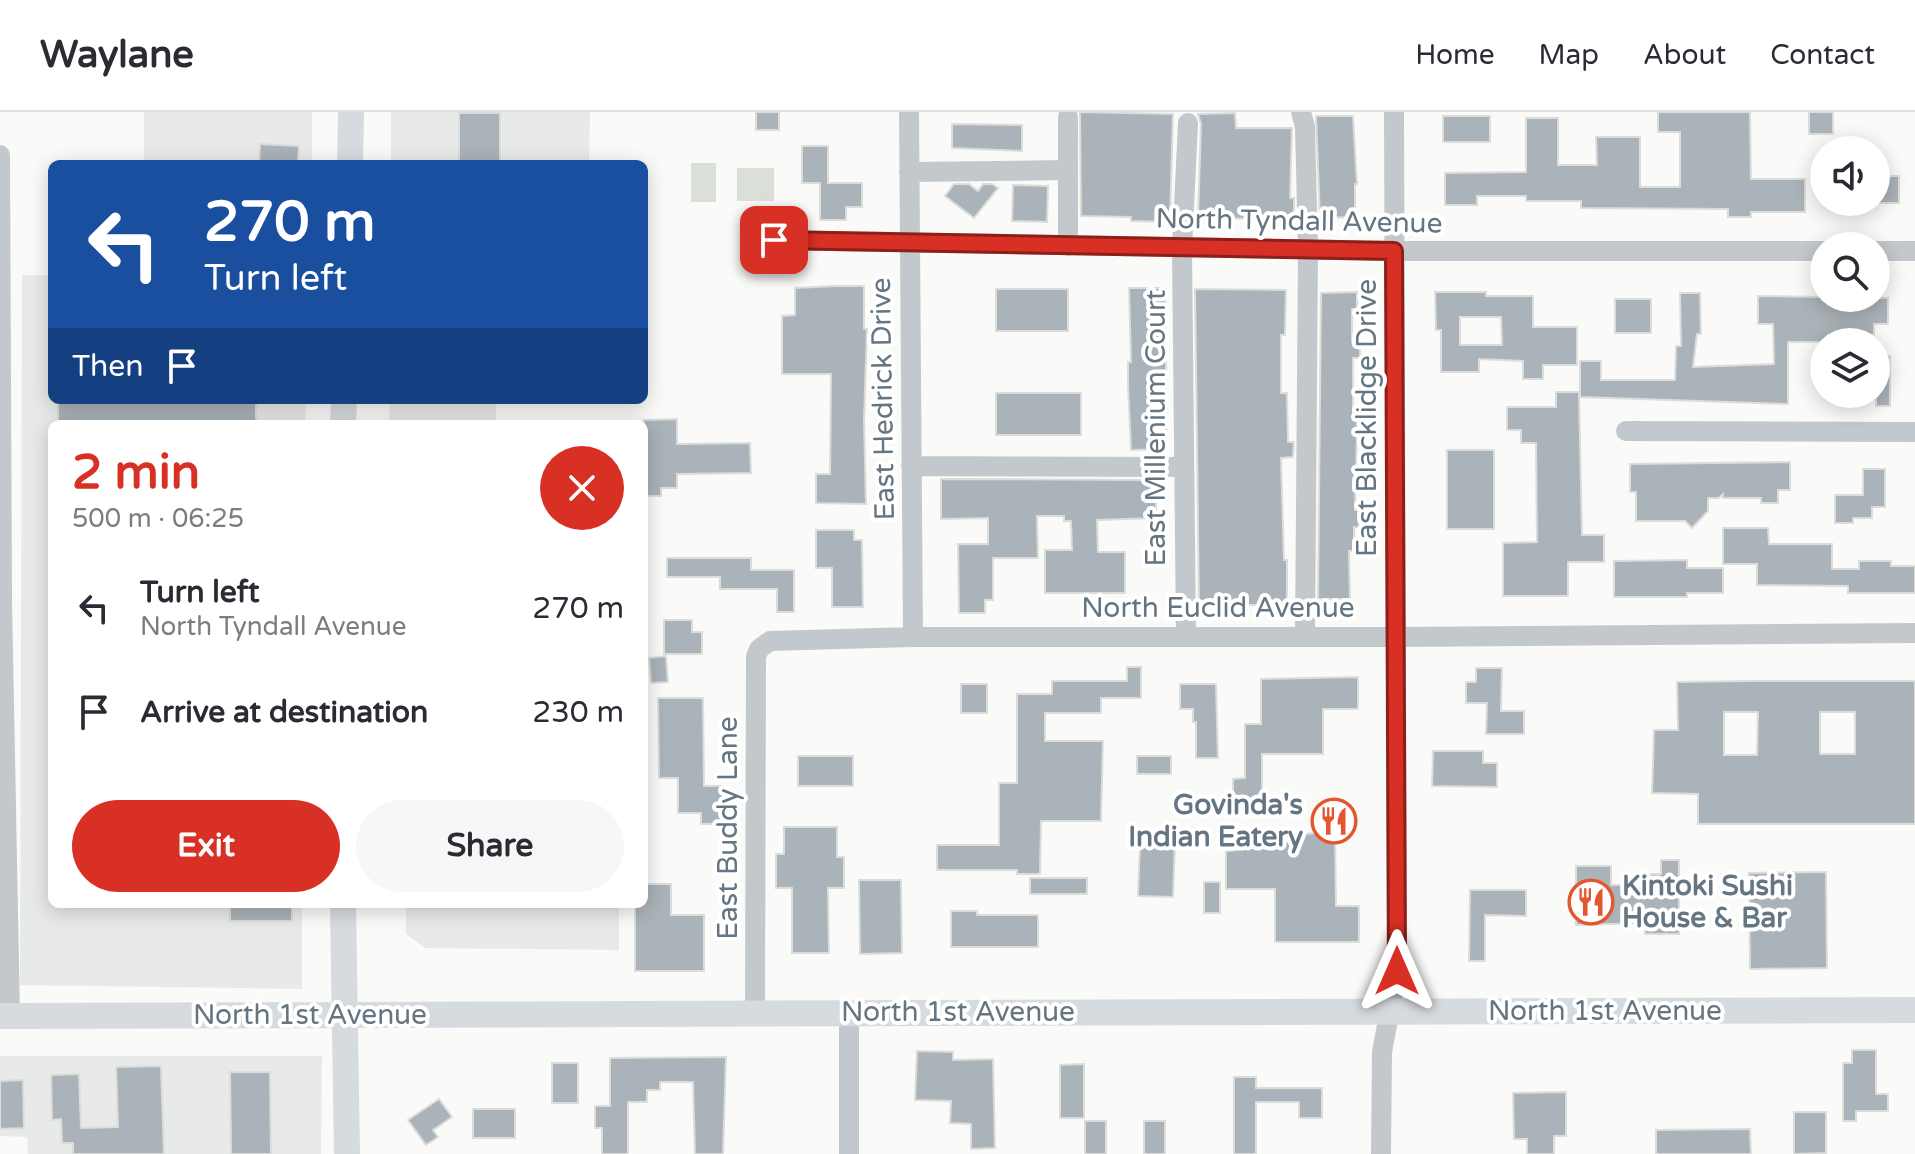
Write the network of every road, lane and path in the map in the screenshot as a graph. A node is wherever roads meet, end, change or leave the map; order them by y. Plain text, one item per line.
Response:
1 (351, 112) edge
2 (909, 112) edge
3 (1301, 112) edge
4 (1394, 112) edge
5 (1068, 117) dead end
6 (1188, 123) dead end
7 (0, 155) edge
8 (350, 160) edge
9 (1068, 170) junction
10 (909, 172) junction
11 (774, 240) dead end
12 (909, 243) junction
13 (1068, 246) junction
14 (1182, 248) junction
15 (1308, 249) junction
16 (1394, 251) junction
17 (1810, 251) edge
18 (1890, 251) edge
19 (1915, 251) edge
20 (0, 306) edge
21 (1626, 431) dead end
22 (1915, 432) edge
23 (911, 466) junction
24 (1183, 467) junction
25 (1915, 633) edge
26 (1186, 636) junction
27 (913, 637) junction
28 (1305, 637) junction
29 (1396, 637) junction
30 (762, 646) joint
31 (343, 908) edge
32 (1915, 1010) edge
33 (1389, 1011) junction
34 (755, 1012) junction
35 (849, 1012) junction
36 (346, 1014) junction
37 (5, 1016) edge
38 (347, 1154) edge
39 (849, 1154) edge
40 (1381, 1154) edge

1 - 8 main road
2 - 10 street, East Hedrick Drive
3 - 15 street
4 - 16 street, East Blacklidge Drive
5 - 9 street
6 - 14 street, East Millenium Court
7 - 20 street
9 - 10 street
9 - 13 street
10 - 12 street, East Hedrick Drive
11 - 12 street, North Tyndall Avenue
12 - 13 street, North Tyndall Avenue
12 - 23 street, East Hedrick Drive
13 - 14 street, North Tyndall Avenue
14 - 15 street, North Tyndall Avenue
14 - 24 street, East Millenium Court
15 - 16 street, North Tyndall Avenue
15 - 28 street
16 - 17 street, North Tyndall Avenue
16 - 29 street, East Blacklidge Drive
18 - 19 street
20 - 37 street
21 - 22 street
23 - 24 street
23 - 27 street, East Hedrick Drive
24 - 26 street, East Millenium Court
25 - 29 street, North Euclid Avenue
26 - 27 street, North Euclid Avenue
26 - 28 street, North Euclid Avenue
27 - 30 street, North Euclid Avenue
28 - 29 street, North Euclid Avenue
29 - 33 street, East Blacklidge Drive
30 - 34 street, East Buddy Lane
31 - 36 main road
32 - 33 main road, North 1st Avenue
33 - 35 main road, North 1st Avenue
33 - 40 street, East Blacklidge Drive
34 - 35 main road, North 1st Avenue
34 - 36 main road, North 1st Avenue
35 - 39 street
36 - 37 main road, North 1st Avenue
36 - 38 main road

